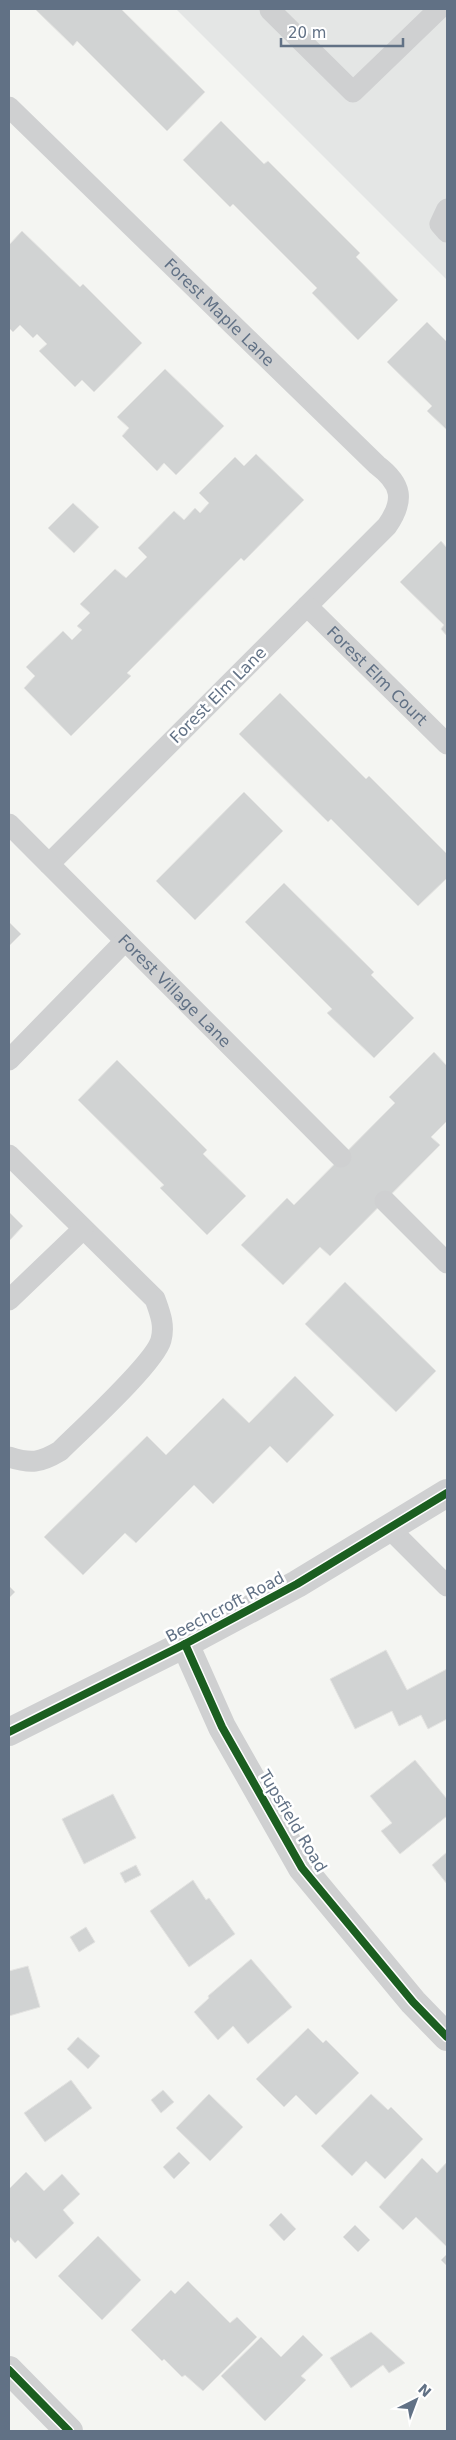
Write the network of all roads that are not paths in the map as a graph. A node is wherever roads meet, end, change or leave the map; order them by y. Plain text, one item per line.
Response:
1 (270, 9) edge
2 (439, 9) edge
3 (9, 107) edge
4 (447, 209) edge
5 (447, 232) edge
6 (387, 526) joint
7 (307, 606) junction
8 (447, 744) edge
9 (9, 824) edge
10 (49, 864) junction
11 (125, 941) junction
12 (9, 1060) edge
13 (9, 1155) edge
14 (341, 1157) dead end
15 (385, 1201) dead end
16 (83, 1229) junction
17 (447, 1263) edge
18 (9, 1300) edge
19 (9, 1457) edge
20 (447, 1493) edge
21 (389, 1528) junction
22 (447, 1586) edge
23 (185, 1644) junction
24 (9, 1732) edge
25 (447, 2037) edge
26 (9, 2370) edge
27 (69, 2431) edge

1 - 2 lane
3 - 6 lane, Forest Maple Lane
4 - 5 lane
6 - 7 lane, Forest Elm Lane
7 - 8 lane, Forest Elm Court
7 - 10 lane, Forest Elm Lane
9 - 10 lane, Forest Village Lane
10 - 11 lane, Forest Village Lane
11 - 12 lane
11 - 14 lane, Forest Village Lane
13 - 16 lane
15 - 17 lane
16 - 18 lane
16 - 19 lane
20 - 21 street, Beechcroft Road
21 - 22 lane
21 - 23 street, Beechcroft Road
23 - 24 street, Beechcroft Road
23 - 25 street, Tupsfield Road
26 - 27 street

